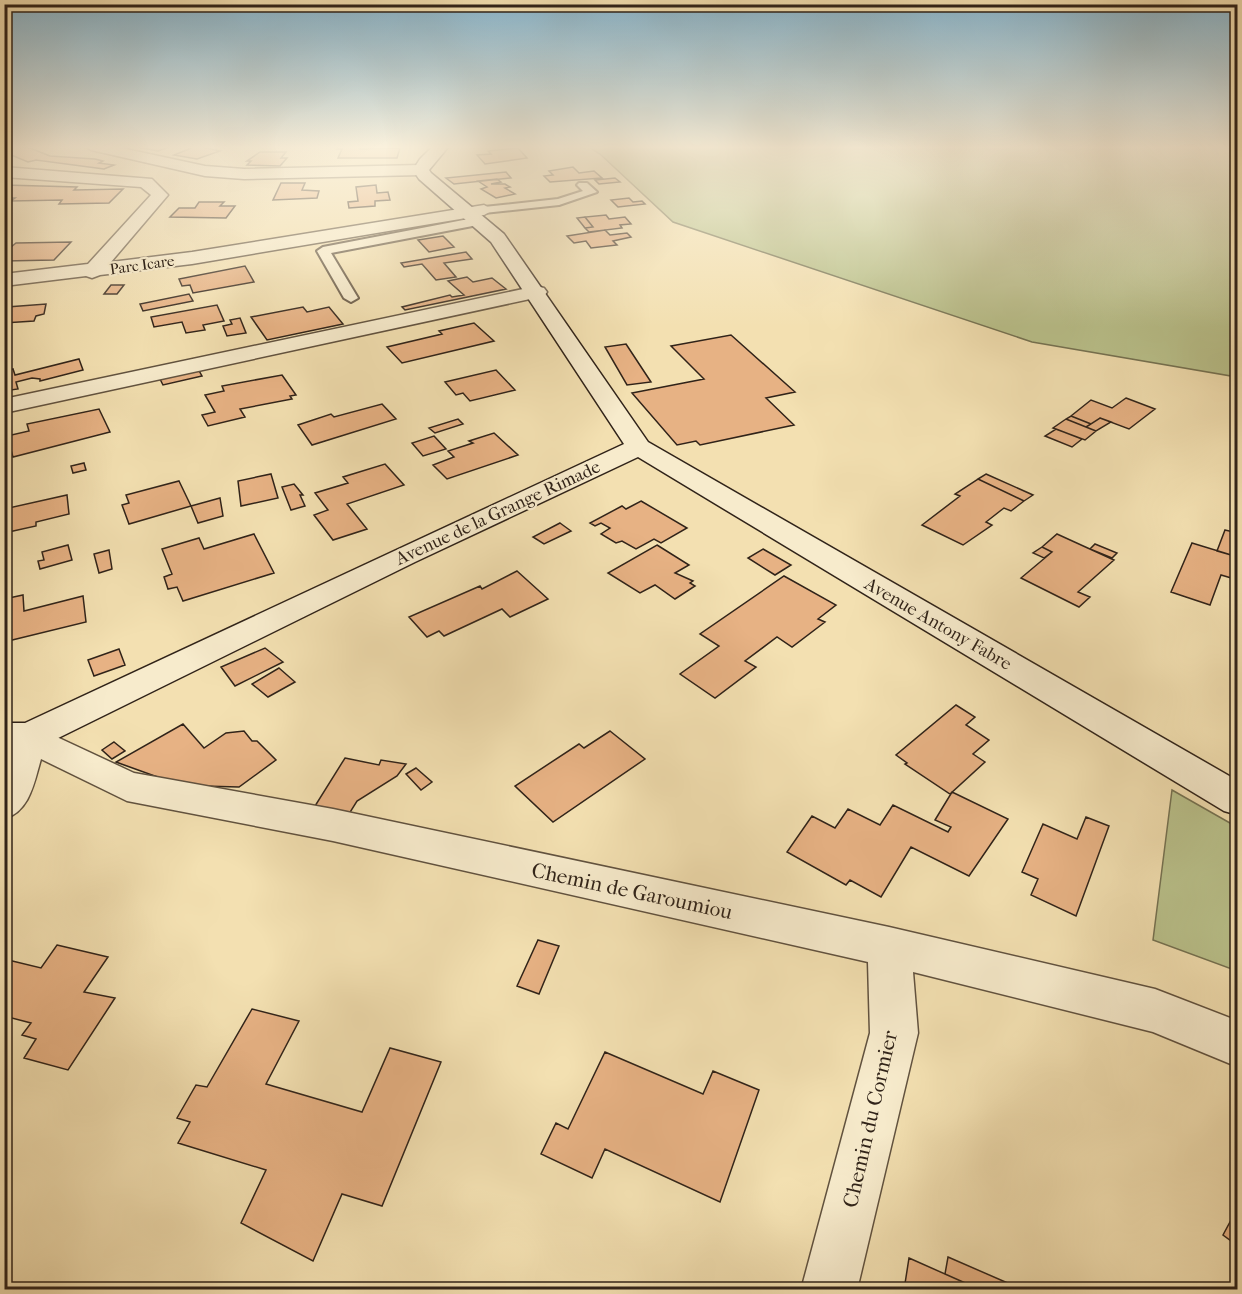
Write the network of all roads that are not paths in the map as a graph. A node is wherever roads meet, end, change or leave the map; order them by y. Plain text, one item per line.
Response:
1 (150, 206) edge
2 (466, 206) edge
3 (532, 206) edge
4 (477, 215) junction
5 (128, 232) junction
6 (192, 258) junction
7 (92, 272) junction
8 (4, 280) edge
9 (537, 292) junction
10 (351, 298) dead end
11 (4, 406) edge
12 (639, 447) junction
13 (17, 736) edge
14 (1238, 800) edge
15 (4, 804) edge
16 (889, 947) junction
17 (1238, 1044) edge
18 (829, 1290) edge

1 - 5 street, Parc Icare
2 - 4 street
3 - 4 lane
4 - 6 street, Parc Icare
4 - 9 street
4 - 10 lane
5 - 6 street, Parc Icare
5 - 7 street, Parc Icare
6 - 7 street, Parc Icare
7 - 8 street, Parc Icare
9 - 11 street
9 - 12 street
12 - 13 street, Avenue de la Grange Rimade
12 - 14 street, Avenue Antony Fabre
13 - 15 street
13 - 16 street, Chemin de Garoumiou
16 - 17 street, Chemin de Garoumiou
16 - 18 street, Chemin du Cormier

